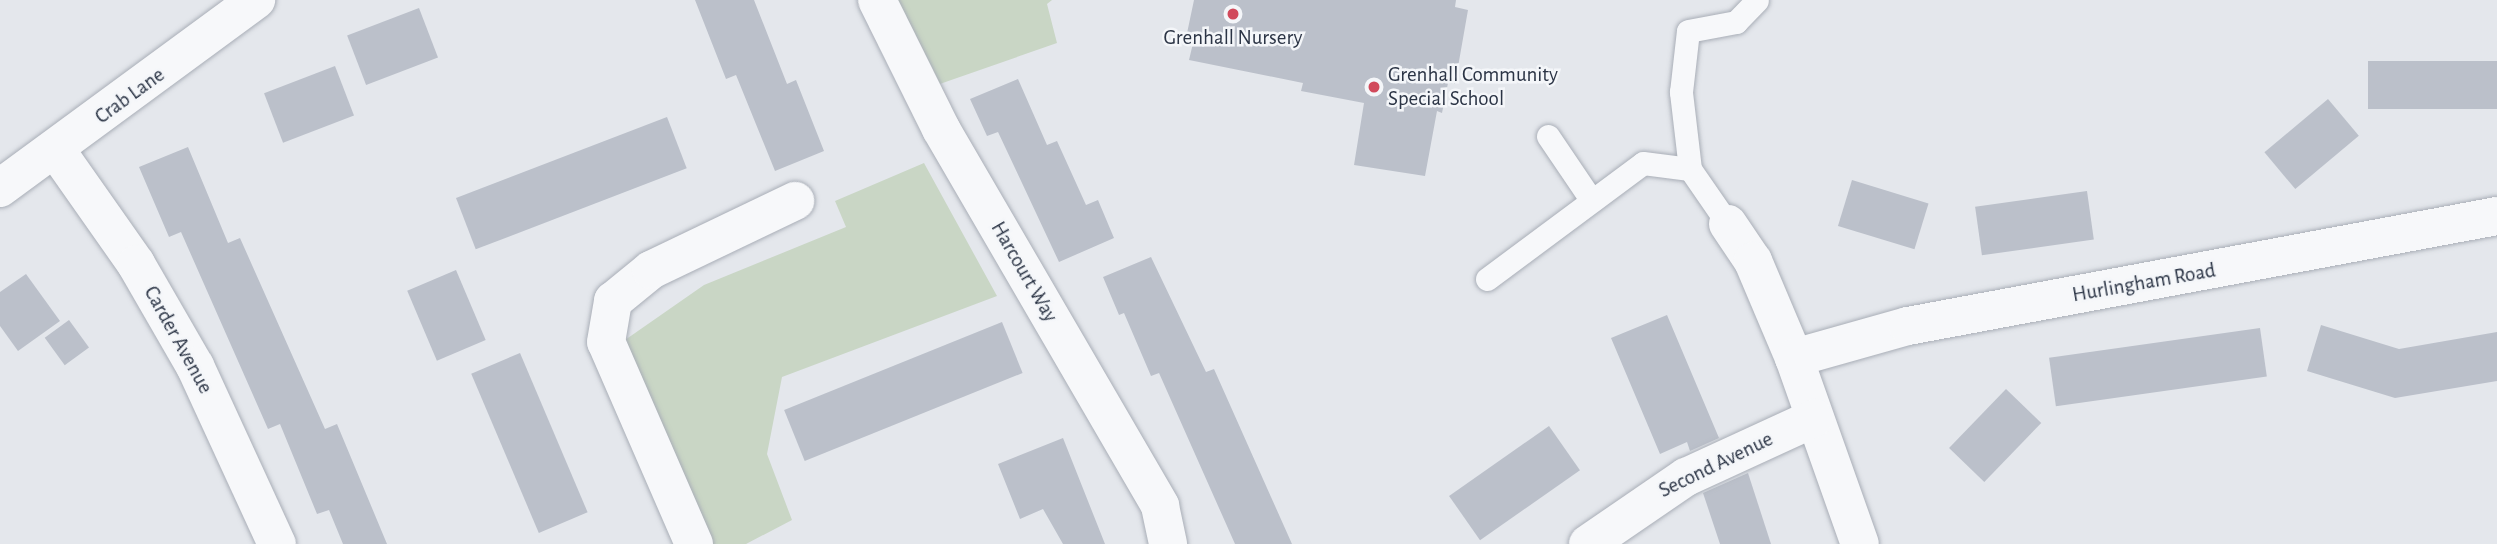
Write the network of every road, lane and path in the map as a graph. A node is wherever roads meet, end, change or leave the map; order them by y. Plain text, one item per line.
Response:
1 (256, 0) edge
2 (877, 0) edge
3 (1757, 0) edge
4 (1548, 136) dead end
5 (56, 150) junction
6 (1690, 169) junction
7 (0, 188) edge
8 (795, 201) dead end
9 (1592, 201) junction
10 (2497, 216) edge
11 (1728, 224) joint
12 (1487, 279) dead end
13 (1794, 358) junction
14 (1814, 418) junction
15 (278, 544) edge
16 (694, 544) edge
17 (1168, 544) edge
18 (1588, 544) edge
19 (1860, 544) edge

1 - 5 street, Crab Lane
2 - 17 street, Harcourt Way
3 - 6 lane
4 - 9 lane
5 - 7 street, Crab Lane
5 - 15 street, Carder Avenue
6 - 9 lane
6 - 11 lane
8 - 16 street
9 - 12 lane
10 - 13 street, Hurlingham Road
11 - 13 street
13 - 14 street
14 - 18 street, Second Avenue
14 - 19 street

